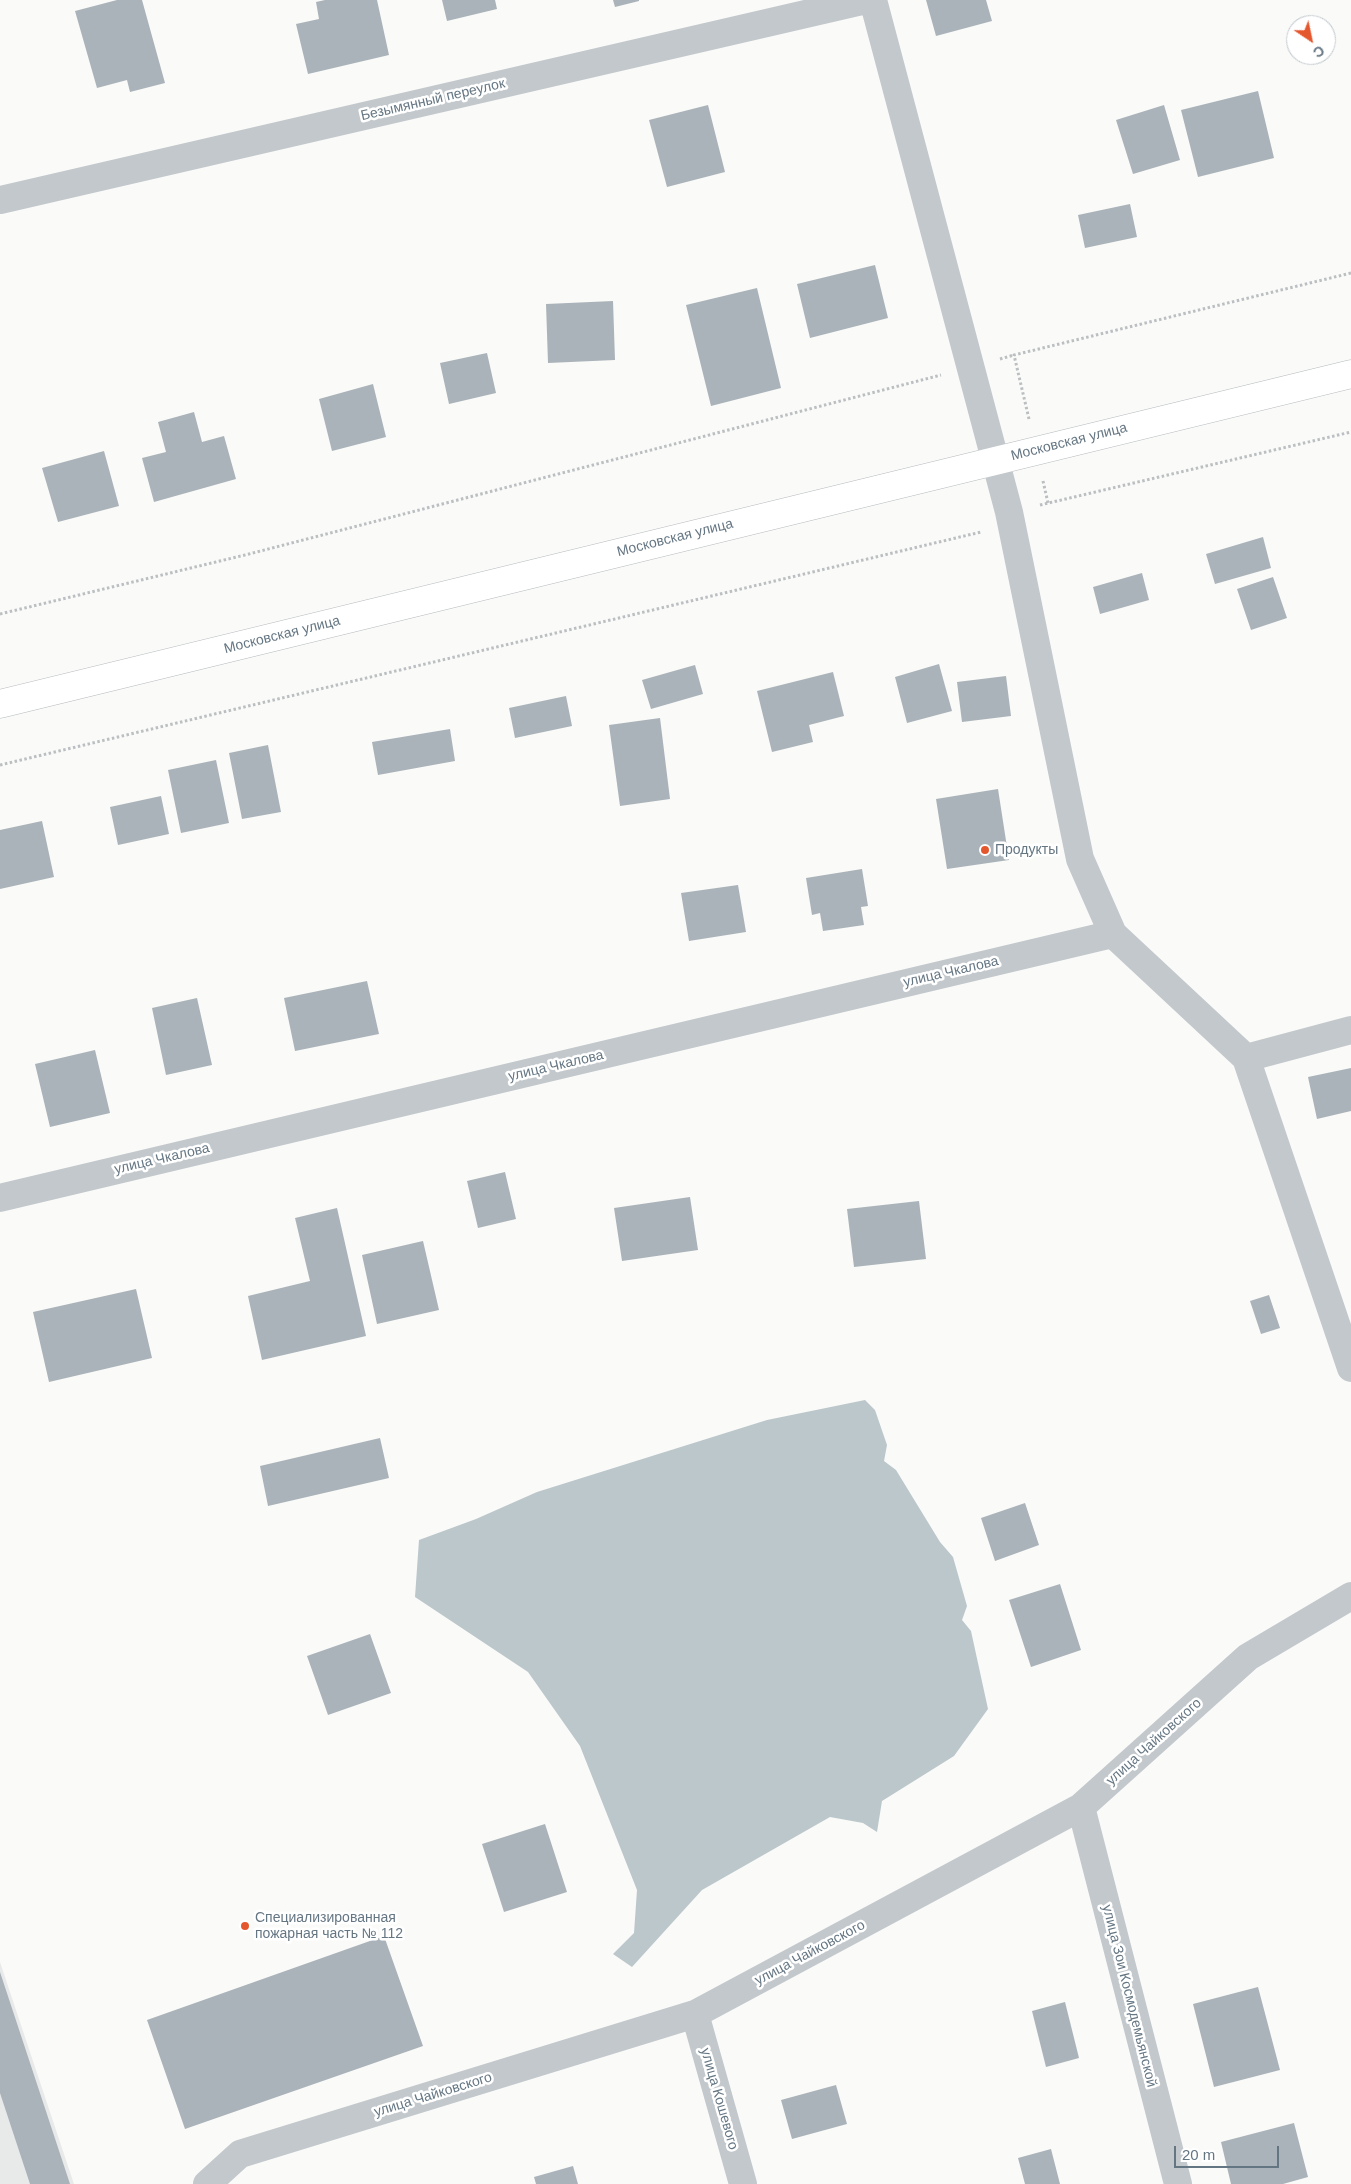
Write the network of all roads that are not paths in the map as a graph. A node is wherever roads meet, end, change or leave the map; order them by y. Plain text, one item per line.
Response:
1 (866, 0) edge
2 (873, 0) edge
3 (0, 200) edge
4 (1351, 374) edge
5 (994, 460) junction
6 (0, 704) edge
7 (1113, 934) junction
8 (1351, 1030) edge
9 (1246, 1058) junction
10 (0, 1198) edge
11 (1351, 1368) edge
12 (1351, 1596) edge
13 (1080, 1807) junction
14 (695, 2014) junction
15 (207, 2184) edge
16 (743, 2184) edge
17 (1178, 2184) edge

1 - 3 street, Безымянный переулок
2 - 5 street
4 - 5 main road, Московская улица
5 - 6 main road, Московская улица
5 - 7 street
7 - 9 street
7 - 10 street, улица Чкалова
8 - 9 street
9 - 11 street
12 - 13 street, улица Чайковского
13 - 14 street, улица Чайковского
13 - 17 street, улица Зои Космодемьянской
14 - 15 street, улица Чайковского
14 - 16 street, улица Кошевого

